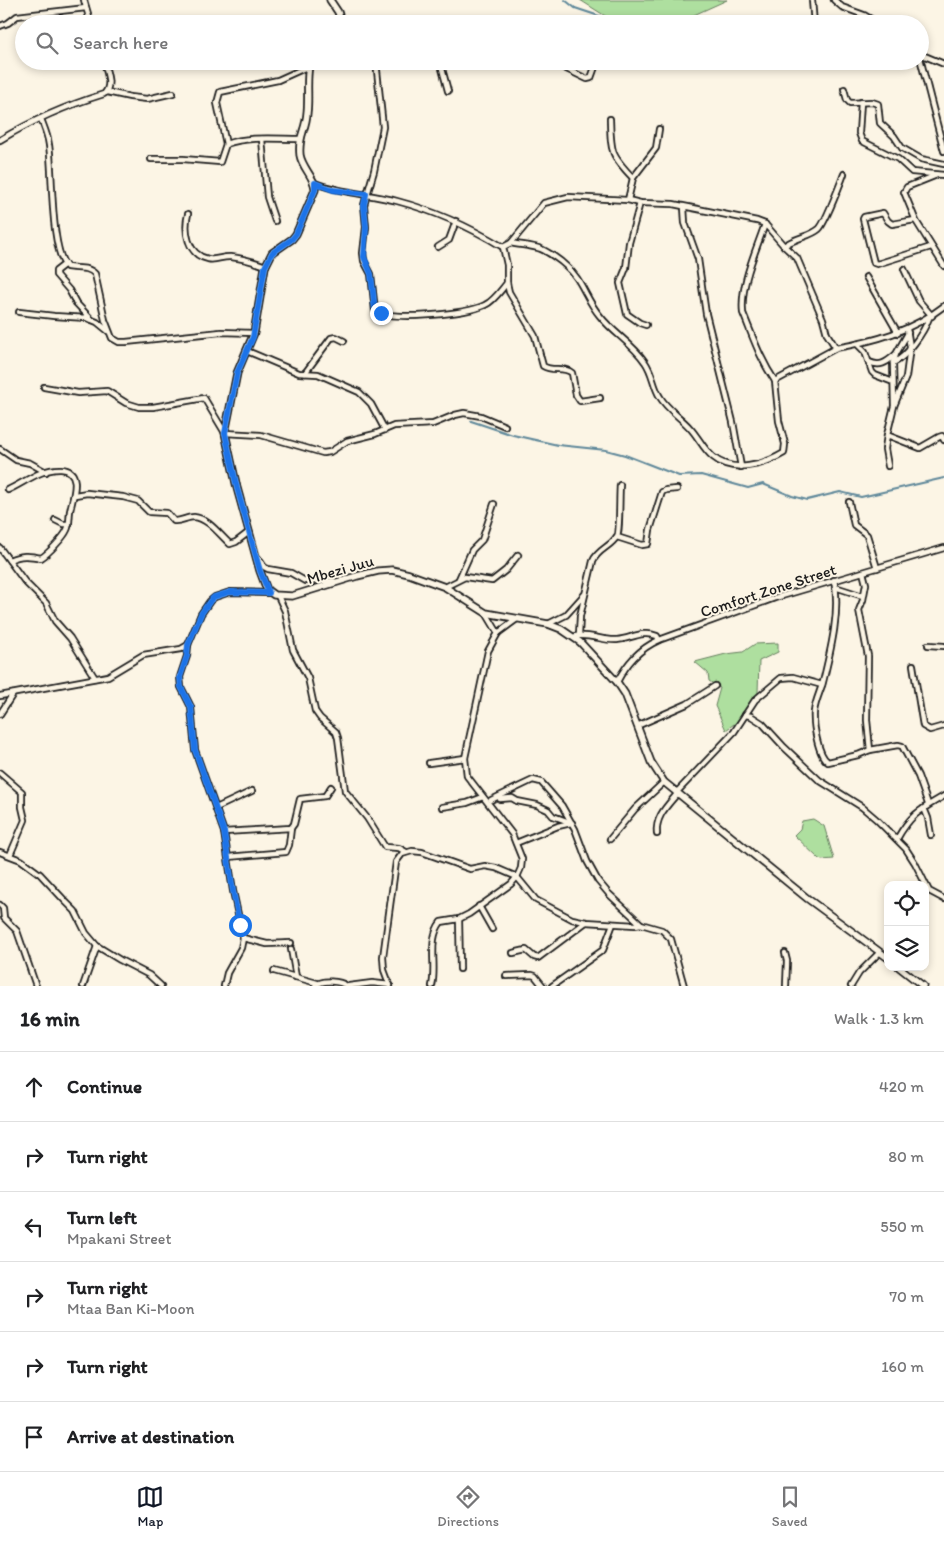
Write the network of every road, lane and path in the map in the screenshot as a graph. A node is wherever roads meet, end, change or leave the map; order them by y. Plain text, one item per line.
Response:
1 (84, 0) edge
2 (330, 0) edge
3 (812, 0) edge
4 (834, 0) edge
5 (86, 8) junction
6 (26, 15) edge
7 (88, 15) edge
8 (339, 15) edge
9 (813, 15) edge
10 (864, 15) edge
11 (15, 18) edge
12 (0, 26) edge
13 (929, 59) edge
14 (944, 64) edge
15 (106, 70) edge
16 (300, 70) edge
17 (309, 70) edge
18 (377, 70) edge
19 (442, 70) edge
20 (568, 70) edge
21 (595, 70) edge
22 (924, 70) edge
23 (844, 89) dead end
24 (448, 91) dead end
25 (107, 92) junction
26 (173, 94) dead end
27 (861, 102) junction
28 (41, 119) junction
29 (610, 119) dead end
30 (659, 129) dead end
31 (262, 138) junction
32 (300, 139) junction
33 (0, 140) edge
34 (226, 144) junction
35 (944, 151) edge
36 (151, 159) dead end
37 (944, 164) edge
38 (844, 174) dead end
39 (941, 175) edge
40 (633, 178) junction
41 (315, 183) junction
42 (366, 194) junction
43 (628, 200) junction
44 (640, 203) junction
45 (684, 206) junction
46 (188, 214) dead end
47 (915, 220) junction
48 (456, 221) junction
49 (275, 222) dead end
50 (765, 224) junction
51 (511, 243) junction
52 (438, 246) dead end
53 (784, 246) junction
54 (504, 247) junction
55 (931, 247) junction
56 (64, 264) junction
57 (266, 266) junction
58 (944, 266) edge
59 (904, 269) dead end
60 (866, 277) dead end
61 (507, 283) junction
62 (944, 306) edge
63 (19, 312) dead end
64 (930, 317) junction
65 (93, 322) junction
66 (646, 325) dead end
67 (908, 331) junction
68 (109, 332) junction
69 (254, 333) junction
70 (898, 333) junction
71 (344, 341) dead end
72 (857, 344) junction
73 (910, 347) junction
74 (836, 348) junction
75 (247, 351) junction
76 (896, 354) junction
77 (869, 362) junction
78 (894, 363) junction
79 (305, 373) junction
80 (775, 381) junction
81 (893, 382) junction
82 (44, 388) dead end
83 (893, 389) junction
84 (900, 392) junction
85 (600, 398) dead end
86 (894, 406) junction
87 (505, 426) dead end
88 (384, 430) junction
89 (225, 433) junction
90 (887, 435) junction
91 (944, 440) edge
92 (0, 449) edge
93 (888, 466) dead end
94 (741, 467) junction
95 (46, 472) junction
96 (620, 485) dead end
97 (677, 489) dead end
98 (8, 490) dead end
99 (75, 495) junction
100 (849, 502) dead end
101 (494, 504) dead end
102 (56, 520) dead end
103 (69, 524) junction
104 (249, 532) junction
105 (617, 537) junction
106 (0, 548) edge
107 (944, 548) edge
108 (255, 555) junction
109 (518, 555) dead end
110 (9, 560) junction
111 (877, 568) junction
112 (863, 572) junction
113 (459, 579) junction
114 (834, 580) junction
115 (340, 581) junction
116 (445, 587) junction
117 (835, 587) junction
118 (586, 592) junction
119 (269, 593) junction
120 (278, 596) junction
121 (863, 596) junction
122 (486, 613) junction
123 (517, 619) junction
124 (548, 624) junction
125 (498, 633) junction
126 (579, 635) junction
127 (572, 636) junction
128 (659, 640) junction
129 (188, 645) junction
130 (928, 645) dead end
131 (944, 646) edge
132 (913, 664) dead end
133 (95, 678) junction
134 (617, 682) junction
135 (822, 685) junction
136 (715, 686) dead end
137 (12, 694) junction
138 (0, 696) edge
139 (0, 714) edge
140 (745, 714) junction
141 (637, 726) junction
142 (944, 726) edge
143 (870, 750) junction
144 (465, 758) junction
145 (428, 763) dead end
146 (0, 773) edge
147 (664, 782) junction
148 (331, 787) dead end
149 (252, 791) dead end
150 (677, 793) junction
151 (944, 796) edge
152 (483, 797) junction
153 (491, 800) junction
154 (442, 806) dead end
155 (489, 806) junction
156 (926, 806) junction
157 (216, 808) junction
158 (572, 823) junction
159 (291, 828) junction
160 (224, 832) junction
161 (657, 834) dead end
162 (931, 835) dead end
163 (610, 839) dead end
164 (897, 839) junction
165 (516, 842) junction
166 (0, 852) edge
167 (406, 852) junction
168 (10, 855) junction
169 (228, 857) junction
170 (518, 877) junction
171 (944, 899) edge
172 (0, 905) edge
173 (479, 906) junction
174 (459, 919) junction
175 (586, 922) junction
176 (613, 924) junction
177 (641, 924) junction
178 (492, 929) dead end
179 (243, 938) junction
180 (291, 943) dead end
181 (97, 946) junction
182 (291, 949) dead end
183 (880, 952) junction
184 (513, 953) dead end
185 (784, 953) dead end
186 (884, 955) edge
187 (460, 969) dead end
188 (274, 971) dead end
189 (904, 971) edge
190 (506, 976) dead end
191 (296, 977) junction
192 (316, 985) edge
193 (36, 986) edge
194 (83, 986) edge
195 (161, 986) edge
196 (224, 986) edge
197 (348, 986) edge
198 (390, 986) edge
199 (432, 986) edge
200 (543, 986) edge
201 (552, 986) edge
202 (684, 986) edge
203 (786, 986) edge
204 (851, 986) edge
205 (923, 986) edge

1 - 5 street
2 - 8 street
3 - 9 street
4 - 10 street
5 - 6 street
5 - 7 street
11 - 12 street
13 - 14 street
15 - 25 street
16 - 34 street
17 - 32 street
18 - 42 street
19 - 24 street
20 - 21 street
22 - 35 street
23 - 27 street
25 - 26 street
25 - 28 street
27 - 37 street
27 - 39 street
28 - 33 street
28 - 56 street
29 - 40 street
30 - 40 street
31 - 32 street
31 - 34 street
31 - 49 street
32 - 41 street
34 - 36 street
38 - 53 street
39 - 47 street
40 - 43 street
41 - 42 street
41 - 57 street
42 - 48 street
42 - 61 street
43 - 44 street
43 - 51 street
44 - 45 street
44 - 66 street
45 - 50 street
45 - 94 street
46 - 57 street
47 - 55 street
47 - 55 street
48 - 52 street
48 - 54 street
50 - 53 street
50 - 80 street
51 - 54 street
51 - 94 street
53 - 74 street
54 - 61 street
55 - 58 street
56 - 65 street
56 - 68 street
57 - 69 street
59 - 64 street
60 - 70 street
61 - 85 street
62 - 64 street
63 - 65 street
64 - 67 street
64 - 73 street
65 - 68 street
67 - 70 street
67 - 73 street
67 - 76 street
68 - 69 street
69 - 75 street
70 - 72 street
71 - 79 street
72 - 74 street
72 - 77 street
73 - 78 street
73 - 84 street
74 - 80 street
75 - 79 street
75 - 89 street
76 - 77 street
76 - 78 street
77 - 81 street
78 - 81 street
79 - 88 street
80 - 94 street
81 - 83 street
82 - 89 street
83 - 84 street
83 - 86 street
84 - 86 street
86 - 90 street
87 - 88 street
88 - 89 street
89 - 104 street
90 - 91 street
90 - 93 street
92 - 95 street
95 - 98 street
95 - 99 street
96 - 105 street
97 - 105 street
99 - 103 street
99 - 104 street
100 - 111 street
101 - 113 street
102 - 103 street
103 - 110 street
104 - 108 street
105 - 118 street
106 - 110 street
107 - 111 street, Comfort Zone Street
108 - 115 street
108 - 119 street
109 - 113 street
110 - 133 street
111 - 112 street, Comfort Zone Street
112 - 114 street, Comfort Zone Street
112 - 121 street
113 - 116 street
114 - 117 street
114 - 128 street, Comfort Zone Street
115 - 116 street, Mbezi Juu
115 - 120 street, Mbezi Juu
116 - 122 street, Mbezi Juu
117 - 121 street
117 - 135 street
118 - 124 street
118 - 126 street
119 - 120 street
119 - 129 street
120 - 167 street
121 - 143 street
122 - 123 street
122 - 125 street
123 - 124 street
123 - 125 street
124 - 127 street
125 - 144 street
126 - 127 street
126 - 128 street
127 - 134 street
128 - 134 street, Comfort Zone Street
129 - 133 street
129 - 157 street
130 - 131 street
132 - 142 street
133 - 137 street
134 - 141 street
135 - 140 street
135 - 143 street
136 - 141 street
137 - 138 street
137 - 139 street
140 - 150 street
140 - 164 street
141 - 147 street
143 - 156 street
144 - 145 street
144 - 152 street
146 - 168 street
147 - 150 street
147 - 163 street
148 - 159 street
149 - 157 street
150 - 161 street
150 - 183 street
151 - 156 street
152 - 154 street
152 - 155 street
153 - 155 street
153 - 158 street
153 - 158 street
155 - 165 street
156 - 162 street
156 - 164 street
157 - 160 street
158 - 165 street
158 - 177 street
159 - 160 street
159 - 169 street
160 - 169 street
164 - 171 street
165 - 170 street
166 - 168 street
167 - 170 street
167 - 198 street
168 - 181 street
169 - 179 street
170 - 173 street
170 - 175 street
172 - 193 street
173 - 174 street
173 - 178 street
174 - 187 street
174 - 199 street
175 - 176 street
175 - 184 street
176 - 177 street
176 - 201 street
177 - 202 street
179 - 180 street
179 - 196 street
181 - 194 street
181 - 195 street
182 - 191 street
183 - 186 street
183 - 204 street
185 - 203 street
188 - 191 street
189 - 205 street
190 - 200 street
191 - 192 street
192 - 197 street
197 - 198 street

